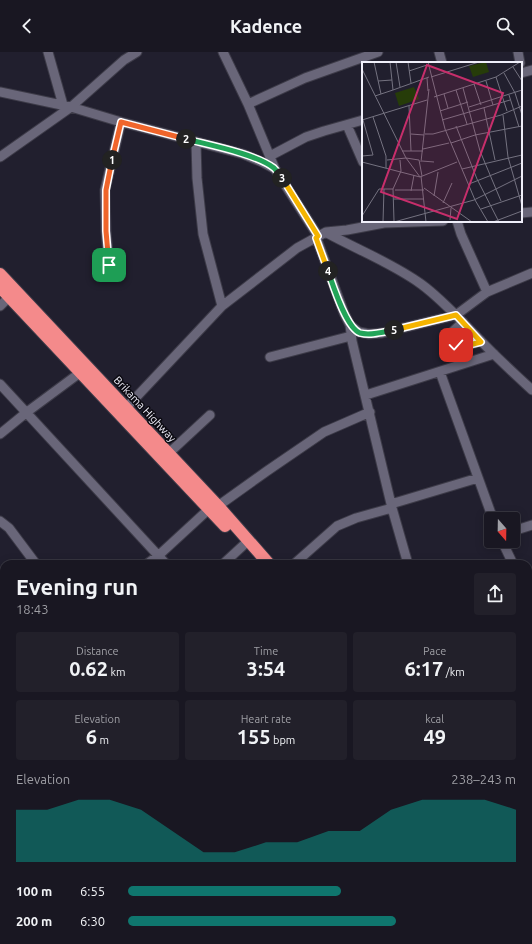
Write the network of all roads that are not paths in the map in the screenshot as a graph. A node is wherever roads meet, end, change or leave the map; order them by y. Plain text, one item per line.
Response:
1 (48, 52) edge
2 (137, 52) edge
3 (223, 52) edge
4 (378, 52) edge
5 (438, 52) edge
6 (518, 52) edge
7 (359, 55) edge
8 (442, 62) edge
9 (520, 62) edge
10 (532, 70) edge
11 (522, 71) edge
12 (0, 92) edge
13 (248, 104) junction
14 (67, 106) junction
15 (362, 120) edge
16 (121, 122) junction
17 (347, 125) junction
18 (196, 142) junction
19 (270, 156) junction
20 (0, 157) edge
21 (362, 160) edge
22 (275, 168) junction
23 (532, 212) edge
24 (522, 213) edge
25 (414, 222) edge
26 (457, 222) edge
27 (364, 224) edge
28 (326, 232) junction
29 (317, 237) junction
30 (109, 265) dead end
31 (532, 273) edge
32 (0, 274) edge
33 (0, 286) edge
34 (487, 292) junction
35 (9, 296) junction
36 (0, 306) edge
37 (222, 306) junction
38 (456, 315) junction
39 (443, 318) junction
40 (463, 322) junction
41 (350, 325) junction
42 (351, 336) junction
43 (453, 338) junction
44 (481, 342) junction
45 (494, 354) junction
46 (270, 357) dead end
47 (81, 372) junction
48 (440, 372) junction
49 (0, 384) edge
50 (532, 390) edge
51 (366, 395) junction
52 (126, 408) junction
53 (27, 412) junction
54 (370, 412) junction
55 (210, 415) dead end
56 (0, 434) edge
57 (169, 453) junction
58 (478, 478) junction
59 (392, 506) junction
60 (214, 508) junction
61 (490, 512) edge
62 (0, 521) edge
63 (532, 525) edge
64 (520, 529) edge
65 (245, 543) junction
66 (505, 548) edge
67 (159, 555) junction
68 (33, 560) edge
69 (152, 560) edge
70 (163, 560) edge
71 (226, 560) edge
72 (256, 560) edge
73 (264, 560) edge
74 (299, 560) edge
75 (407, 560) edge
76 (511, 560) edge

1 - 14 street
2 - 14 street
3 - 13 street
4 - 7 street
5 - 8 street
6 - 9 street
7 - 13 street
10 - 11 street
12 - 14 street
13 - 19 street
14 - 16 street
14 - 20 street
15 - 17 street
16 - 18 street
16 - 30 street
17 - 19 street
17 - 21 street
18 - 22 street
18 - 37 street
19 - 22 street
22 - 29 street
23 - 24 street
25 - 27 street
26 - 34 street
27 - 28 street
28 - 29 street
28 - 38 street
29 - 37 street
29 - 41 street
31 - 34 street
32 - 52 highway, Brikama Highway
33 - 35 highway, Brikama Highway
34 - 38 street
35 - 36 street
35 - 47 highway, Brikama Highway
37 - 52 street
38 - 39 street
38 - 40 street
39 - 41 street
39 - 43 street
40 - 43 street
40 - 44 street
41 - 42 street
42 - 46 street
42 - 51 street
43 - 44 street
44 - 45 street
45 - 48 street
45 - 50 street
47 - 53 street
47 - 60 highway, Brikama Highway
48 - 51 street
48 - 58 street
49 - 53 street
51 - 54 street
52 - 57 highway, Brikama Highway
53 - 56 street
53 - 67 street
54 - 59 street
54 - 60 street
55 - 57 street
57 - 60 highway, Brikama Highway
58 - 59 street
58 - 61 street
59 - 74 street
59 - 75 street
60 - 65 highway, Brikama Highway
60 - 67 street
62 - 68 street
63 - 64 street
65 - 71 street
65 - 72 highway, Brikama Highway
65 - 73 highway, Brikama Highway
66 - 76 street
67 - 69 street
67 - 70 street

